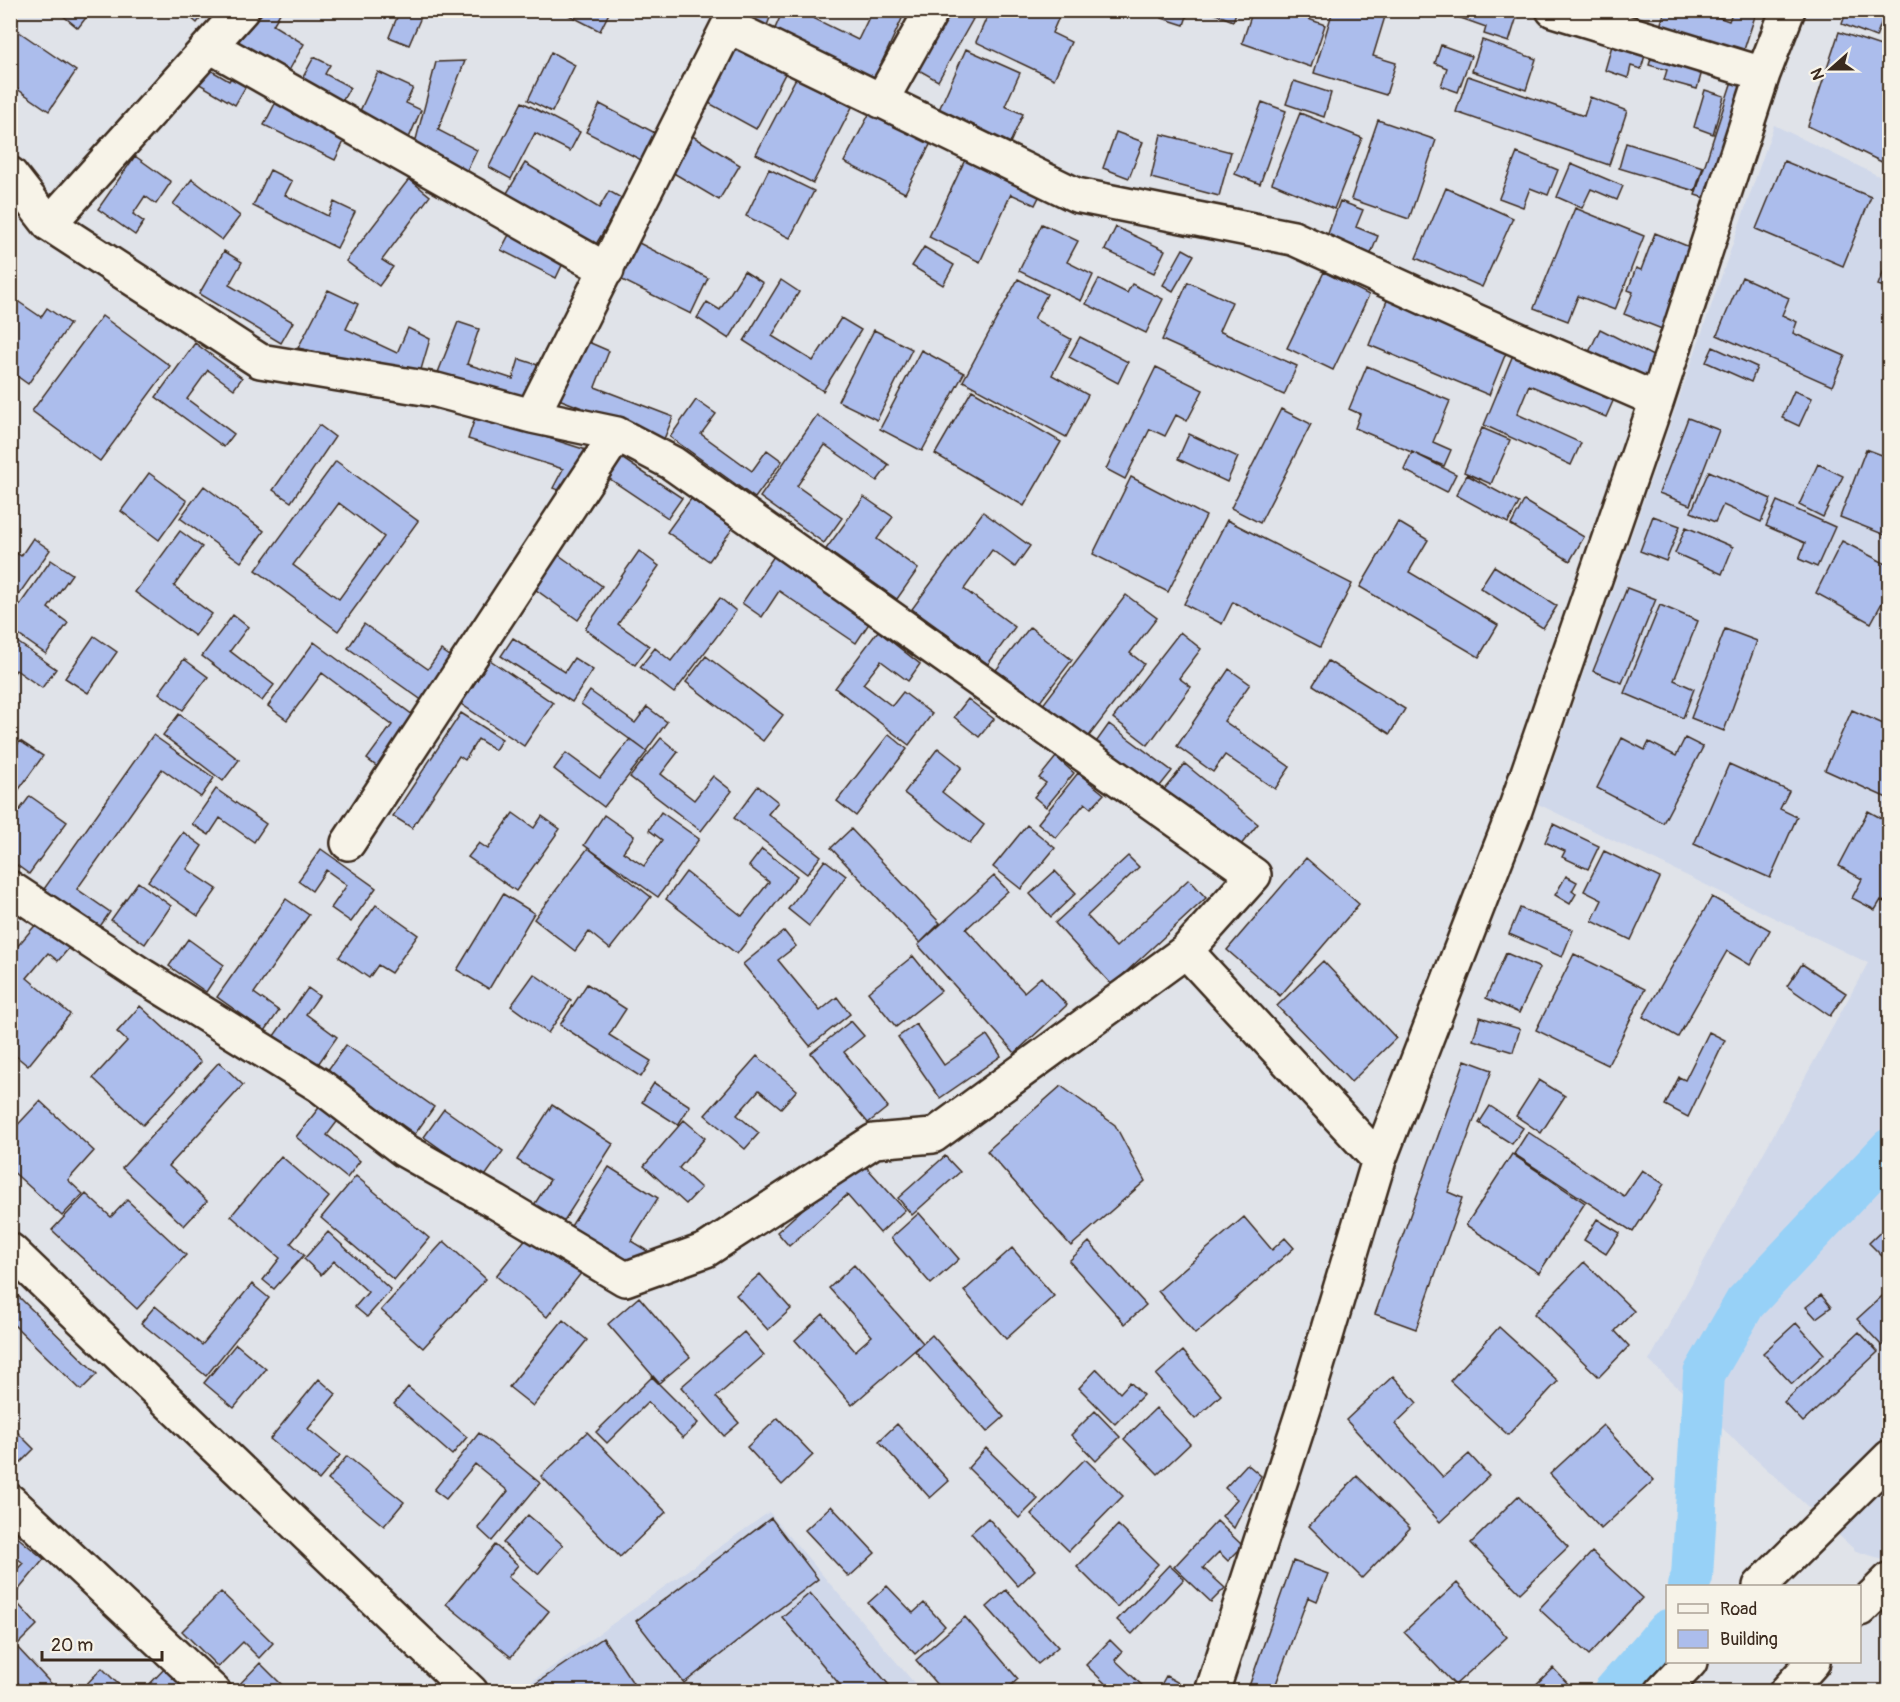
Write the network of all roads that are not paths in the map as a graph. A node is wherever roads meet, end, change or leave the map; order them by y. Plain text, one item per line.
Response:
1 (242, 10) edge
2 (932, 10) edge
3 (1553, 10) edge
4 (1788, 10) edge
5 (210, 46) junction
6 (1763, 74) junction
7 (880, 101) junction
8 (10, 174) edge
9 (49, 224) junction
10 (607, 270) junction
11 (1657, 400) junction
12 (532, 416) junction
13 (617, 434) junction
14 (348, 843) dead end
15 (10, 888) edge
16 (1186, 951) junction
17 (1380, 1161) junction
18 (10, 1250) edge
19 (1890, 1457) edge
20 (10, 1501) edge
21 (1890, 1580) edge
22 (1762, 1585) edge
23 (1861, 1608) edge
24 (1689, 1663) edge
25 (1811, 1663) edge
26 (214, 1692) edge
27 (471, 1692) edge
28 (1212, 1692) edge
29 (1662, 1692) edge
30 (1786, 1692) edge

1 - 5 main road
2 - 7 main road
3 - 6 main road
4 - 6 main road
5 - 9 main road
5 - 10 main road
6 - 11 main road
7 - 10 main road
7 - 11 main road
8 - 9 main road
9 - 12 main road
10 - 12 main road
11 - 17 main road
12 - 13 main road
13 - 14 main road
13 - 16 main road
15 - 16 main road
16 - 17 main road
17 - 28 main road
18 - 27 main road
19 - 22 main road
20 - 26 main road
21 - 23 main road
24 - 29 main road
25 - 30 main road

